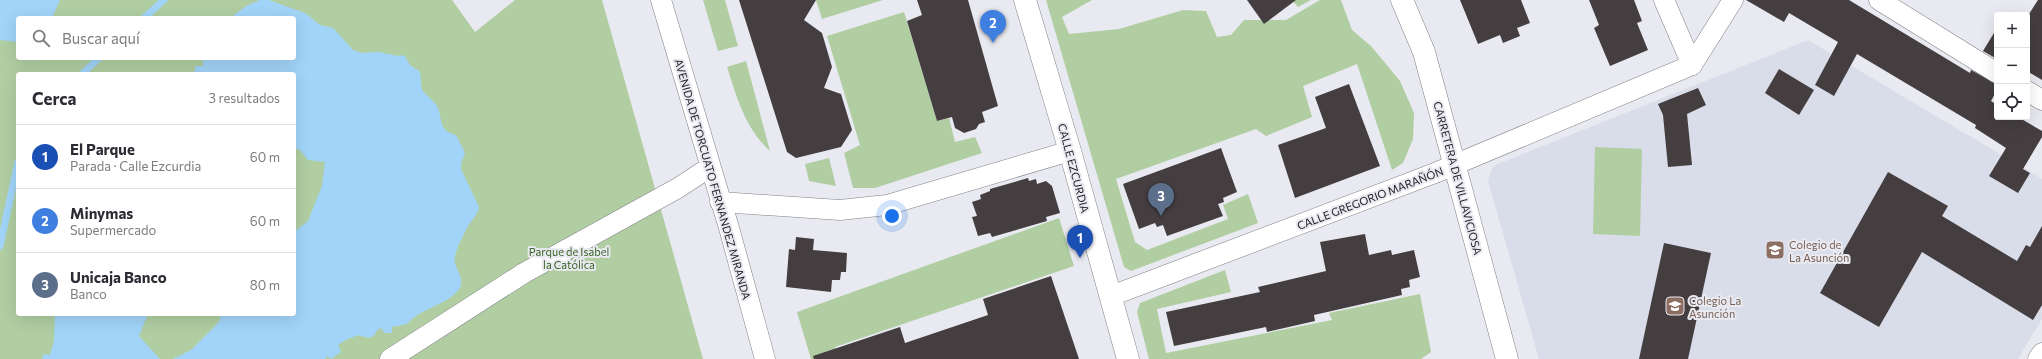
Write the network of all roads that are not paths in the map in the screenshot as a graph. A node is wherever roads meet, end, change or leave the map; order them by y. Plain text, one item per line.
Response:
1 (661, 0) edge
2 (1025, 0) edge
3 (1402, 0) edge
4 (1664, 0) edge
5 (1733, 0) edge
6 (1879, 0) edge
7 (1692, 65) junction
8 (1994, 71) edge
9 (2030, 93) edge
10 (2042, 100) edge
11 (1070, 151) junction
12 (1455, 165) junction
13 (710, 167) junction
14 (720, 202) junction
15 (1112, 296) junction
16 (2042, 353) edge
17 (390, 359) edge
18 (765, 359) edge
19 (1128, 359) edge
20 (1507, 359) edge
21 (2038, 359) edge

1 - 13 street, AVENIDA DE TORCUATO FERNANDEZ MIRANDA
2 - 11 main road, CALLE EZCURDIA
3 - 12 main road, CARRETERA DE VILLAVICIOSA
4 - 7 street
5 - 7 street
6 - 8 street
7 - 12 street, CALLE GREGORIO MARAÑÓN
9 - 10 street
11 - 14 street
11 - 15 main road, CALLE EZCURDIA
12 - 15 street, CALLE GREGORIO MARAÑÓN
12 - 20 main road, CARRETERA DE VILLAVICIOSA
13 - 14 street, AVENIDA DE TORCUATO FERNANDEZ MIRANDA
13 - 17 street
14 - 18 street, AVENIDA DE TORCUATO FERNANDEZ MIRANDA
15 - 19 main road, CALLE EZCURDIA
16 - 21 street

